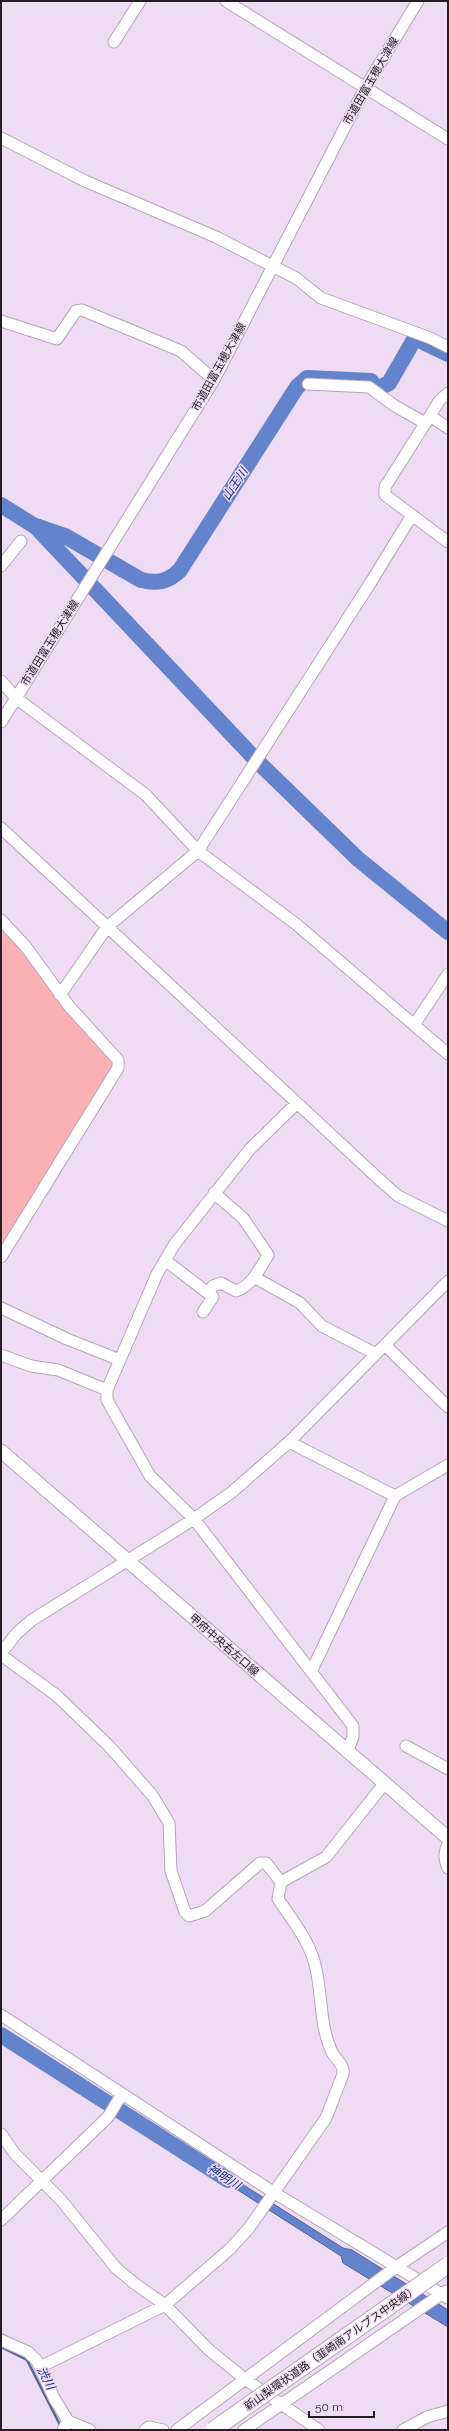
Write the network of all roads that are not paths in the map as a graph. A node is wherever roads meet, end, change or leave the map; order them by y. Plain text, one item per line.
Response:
1 (140, 1) edge
2 (226, 1) edge
3 (418, 1) edge
4 (114, 42) dead end
5 (365, 88) junction
6 (1, 138) edge
7 (448, 139) edge
8 (272, 266) junction
9 (1, 321) edge
10 (448, 347) edge
11 (214, 380) junction
12 (308, 384) dead end
13 (448, 393) edge
14 (428, 420) junction
15 (448, 428) edge
16 (412, 515) junction
17 (21, 541) dead end
18 (448, 542) edge
19 (1, 566) edge
20 (1, 681) edge
21 (16, 698) junction
22 (1, 722) edge
23 (1, 828) edge
24 (198, 851) junction
25 (1, 920) edge
26 (108, 927) junction
27 (448, 974) edge
28 (60, 996) junction
29 (414, 1025) junction
30 (448, 1054) edge
31 (297, 1103) junction
32 (214, 1193) junction
33 (448, 1221) edge
34 (1, 1258) edge
35 (165, 1260) junction
36 (254, 1277) junction
37 (448, 1280) edge
38 (208, 1293) junction
39 (1, 1308) edge
40 (203, 1312) dead end
41 (384, 1345) junction
42 (376, 1354) junction
43 (1, 1355) edge
44 (120, 1360) junction
45 (107, 1390) junction
46 (448, 1407) edge
47 (288, 1442) junction
48 (1, 1451) edge
49 (448, 1465) edge
50 (395, 1496) junction
51 (194, 1519) junction
52 (127, 1561) junction
53 (1, 1654) edge
54 (311, 1672) junction
55 (406, 1746) dead end
56 (347, 1752) junction
57 (448, 1769) edge
58 (384, 1784) junction
59 (448, 1838) edge
60 (448, 1844) edge
61 (448, 1868) edge
62 (281, 1882) junction
63 (1, 2015) edge
64 (121, 2097) junction
65 (1, 2134) edge
66 (42, 2181) junction
67 (273, 2194) junction
68 (1, 2220) edge
69 (448, 2232) edge
70 (448, 2266) edge
71 (393, 2269) junction
72 (443, 2295) edge
73 (165, 2305) junction
74 (1, 2340) edge
75 (40, 2367) junction
76 (245, 2379) junction
77 (280, 2405) junction
78 (448, 2411) edge
79 (65, 2425) edge
80 (90, 2430) edge
81 (145, 2430) edge
82 (163, 2430) edge
83 (177, 2430) edge
84 (213, 2430) edge
85 (244, 2430) edge
86 (319, 2430) edge
87 (403, 2430) edge

1 - 4 street
2 - 5 street
3 - 5 street, 市道田富玉穂大津線
5 - 7 street
5 - 8 street, 市道田富玉穂大津線
6 - 8 street
8 - 10 street
8 - 11 street, 市道田富玉穂大津線
9 - 11 street
11 - 21 street, 市道田富玉穂大津線
12 - 14 street
13 - 14 street
14 - 15 street
14 - 16 street
16 - 18 street
16 - 24 street
17 - 19 street
20 - 21 street
21 - 22 street, 市道田富玉穂大津線
21 - 24 street
23 - 26 street
24 - 26 street
24 - 29 street
25 - 28 street
26 - 28 street
26 - 31 street
27 - 29 street
28 - 34 street
29 - 30 street
31 - 32 street
31 - 33 street
32 - 35 street
32 - 36 street
35 - 38 street
35 - 44 street
36 - 38 street
36 - 42 street
37 - 41 street
38 - 40 street
39 - 44 street
41 - 42 street
41 - 46 street
42 - 47 street
43 - 45 street
44 - 45 street
45 - 51 street
47 - 50 street
47 - 51 street
48 - 52 main road, 甲府中央右左口線
49 - 50 street
50 - 54 street
51 - 52 street
51 - 54 street
52 - 53 street
52 - 56 main road, 甲府中央右左口線
53 - 62 street
54 - 56 street
55 - 57 street
56 - 58 main road, 甲府中央右左口線
58 - 59 main road, 甲府中央右左口線
58 - 62 street
60 - 61 street
62 - 67 street
63 - 64 street
64 - 66 street
64 - 67 street
65 - 66 street
66 - 68 street
66 - 73 street
67 - 71 street
67 - 73 street
69 - 71 street
70 - 84 highway, 新山梨環状道路（韮崎南アルプス中央線）, bridge
71 - 72 street
71 - 76 street
72 - 77 street
73 - 75 street
73 - 76 street
74 - 75 street
75 - 79 street
76 - 77 street
76 - 83 street
77 - 85 street
77 - 86 street
78 - 87 street
79 - 80 street
81 - 82 street

